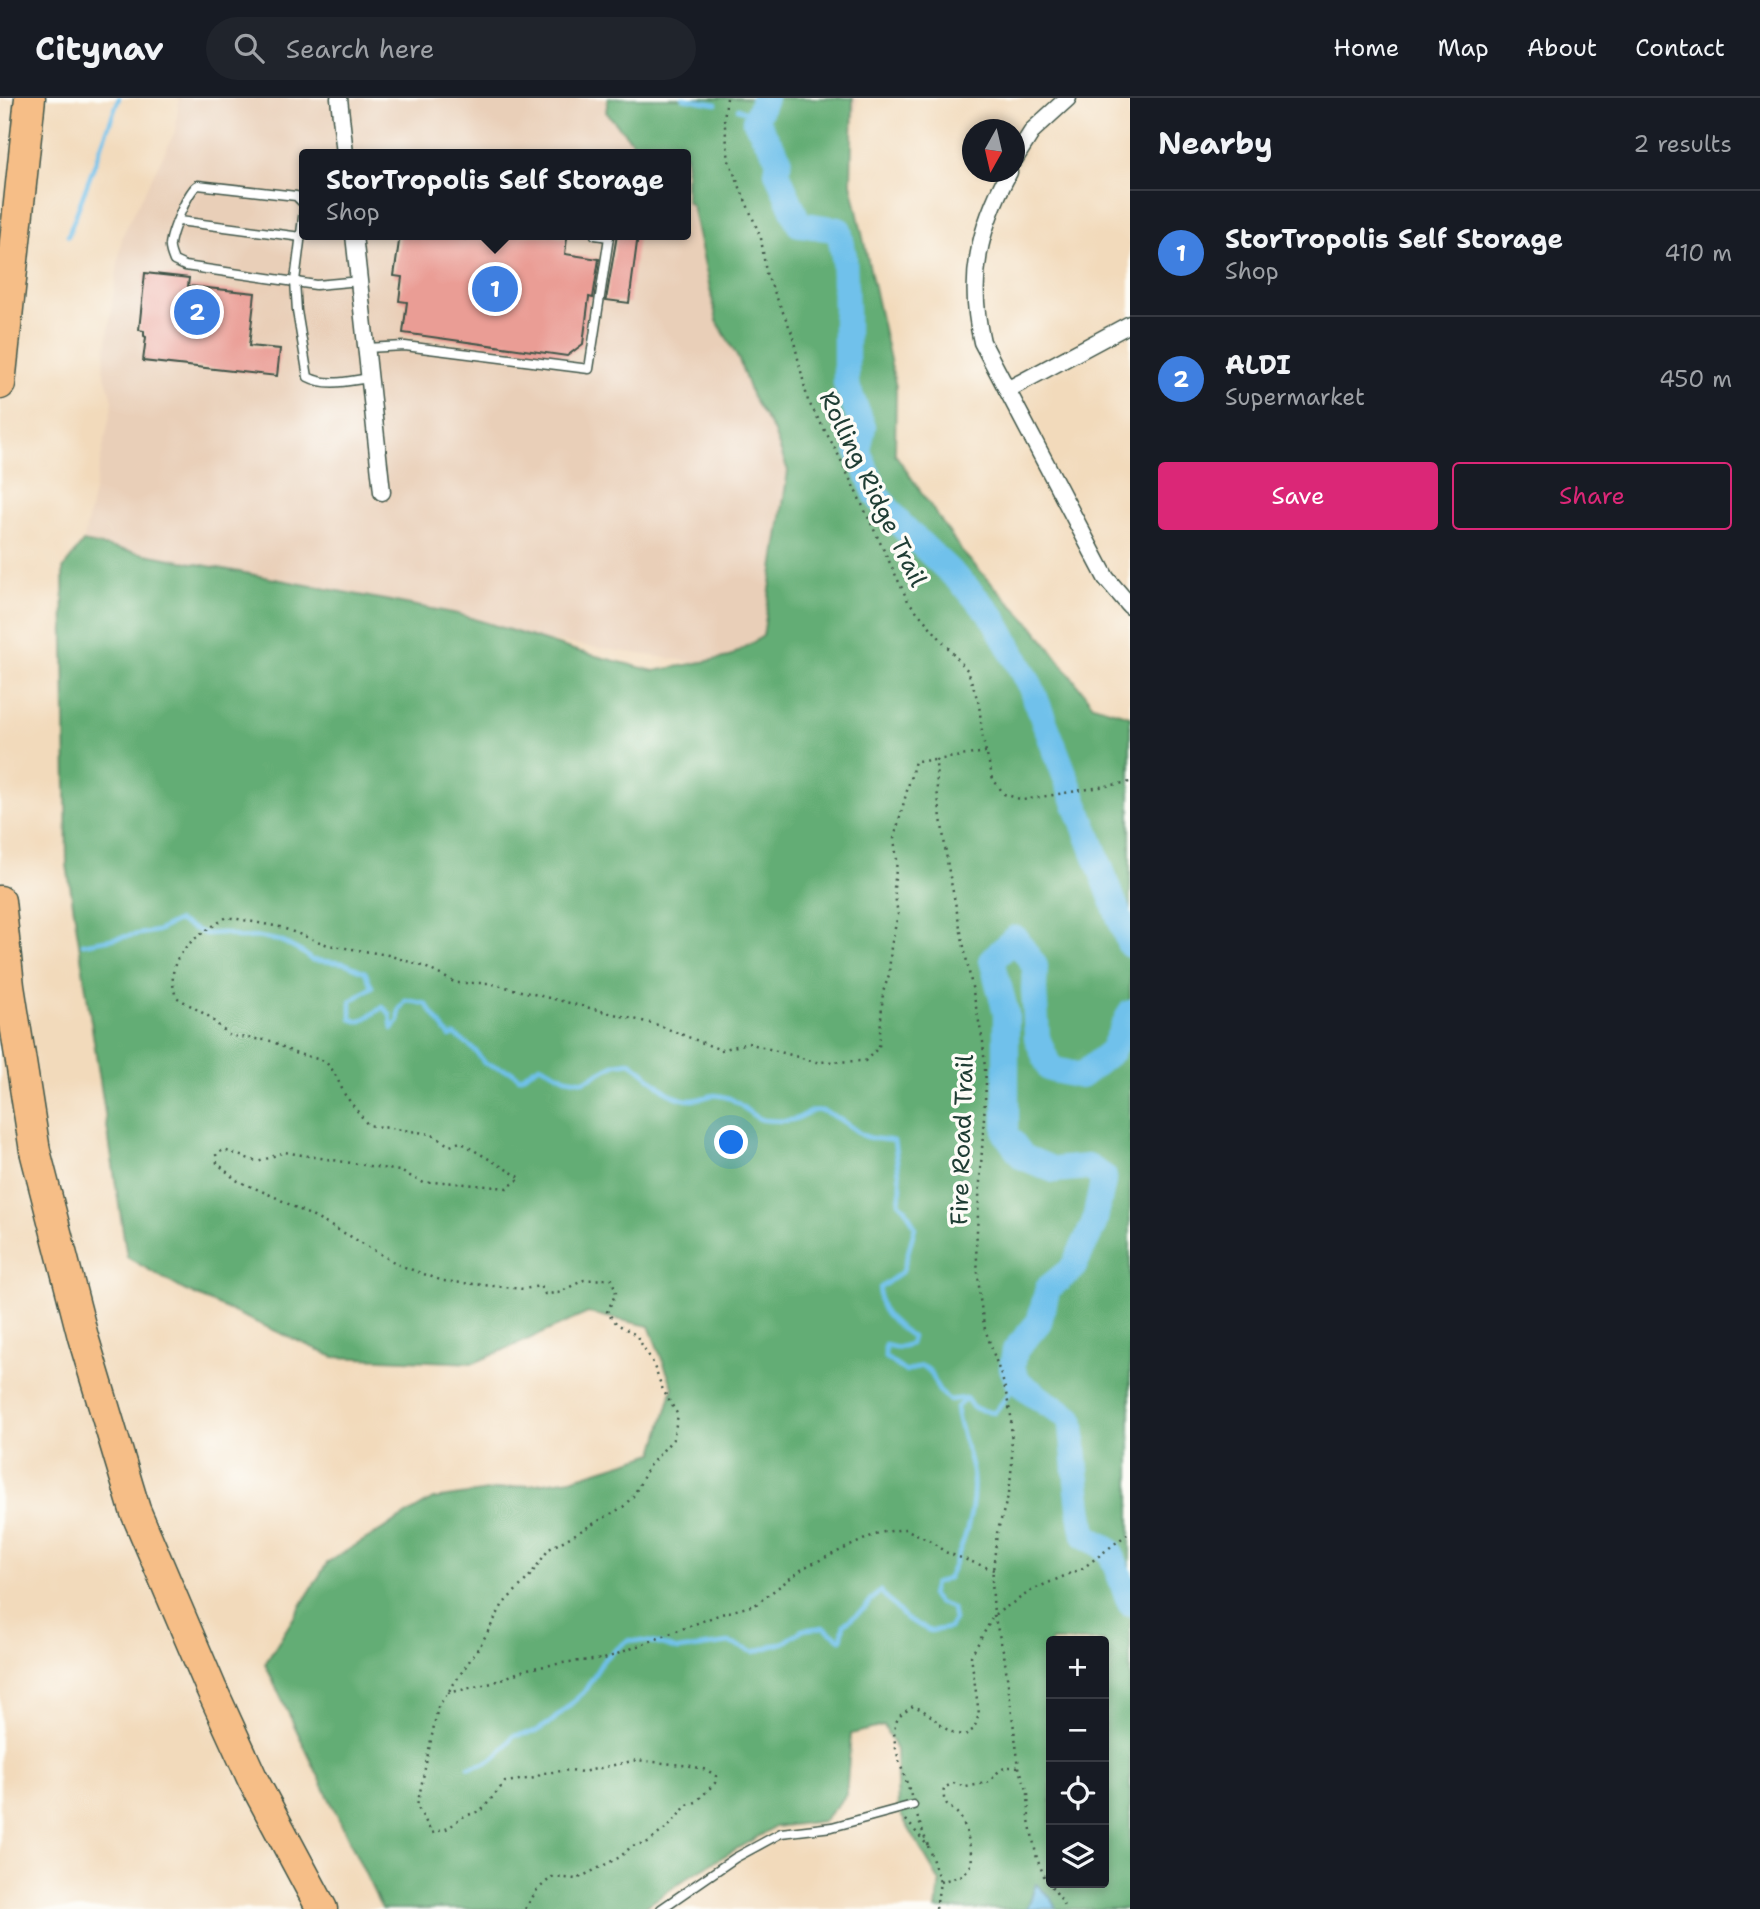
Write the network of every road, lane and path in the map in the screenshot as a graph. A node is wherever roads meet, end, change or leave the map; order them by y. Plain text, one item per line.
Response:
1 (30, 98) edge
2 (339, 98) edge
3 (727, 98) edge
4 (1059, 101) edge
5 (1025, 143) edge
6 (344, 149) edge
7 (1005, 182) edge
8 (299, 199) edge
9 (179, 221) junction
10 (299, 237) edge
11 (301, 240) edge
12 (355, 240) edge
13 (608, 240) edge
14 (295, 281) junction
15 (360, 281) junction
16 (1130, 324) edge
17 (366, 348) junction
18 (369, 378) junction
19 (0, 384) edge
20 (1007, 390) junction
21 (382, 492) dead end
22 (1130, 606) edge
23 (986, 752) junction
24 (936, 760) junction
25 (1130, 782) edge
26 (0, 901) edge
27 (1130, 1532) edge
28 (995, 1570) junction
29 (994, 1615) junction
30 (448, 1693) junction
31 (1019, 1767) junction
32 (913, 1805) junction
33 (898, 1810) junction
34 (928, 1846) junction
35 (940, 1882) junction
36 (322, 1909) edge
37 (525, 1909) edge
38 (661, 1909) edge
39 (936, 1909) edge
40 (1065, 1909) edge

1 - 19 highway
2 - 6 street
3 - 23 path, Rolling Ridge Trail
4 - 5 street
7 - 20 street
8 - 9 lane
9 - 10 lane
9 - 14 lane
11 - 14 lane
12 - 15 street
13 - 17 lane
14 - 15 lane
14 - 18 lane
15 - 17 street
16 - 20 street
17 - 18 street
18 - 21 street
20 - 22 street
23 - 24 path
23 - 25 path, Rolling Ridge Trail
24 - 28 path, Fire Road Trail
24 - 30 path
26 - 36 highway
27 - 29 path
28 - 29 path, Fire Road Trail
28 - 30 path
29 - 31 path, Fire Road Trail
29 - 32 path
30 - 37 path
31 - 35 path
31 - 40 path, Fire Road Trail
32 - 33 lane
32 - 34 path
33 - 34 path
33 - 38 lane
34 - 35 path
35 - 39 path

